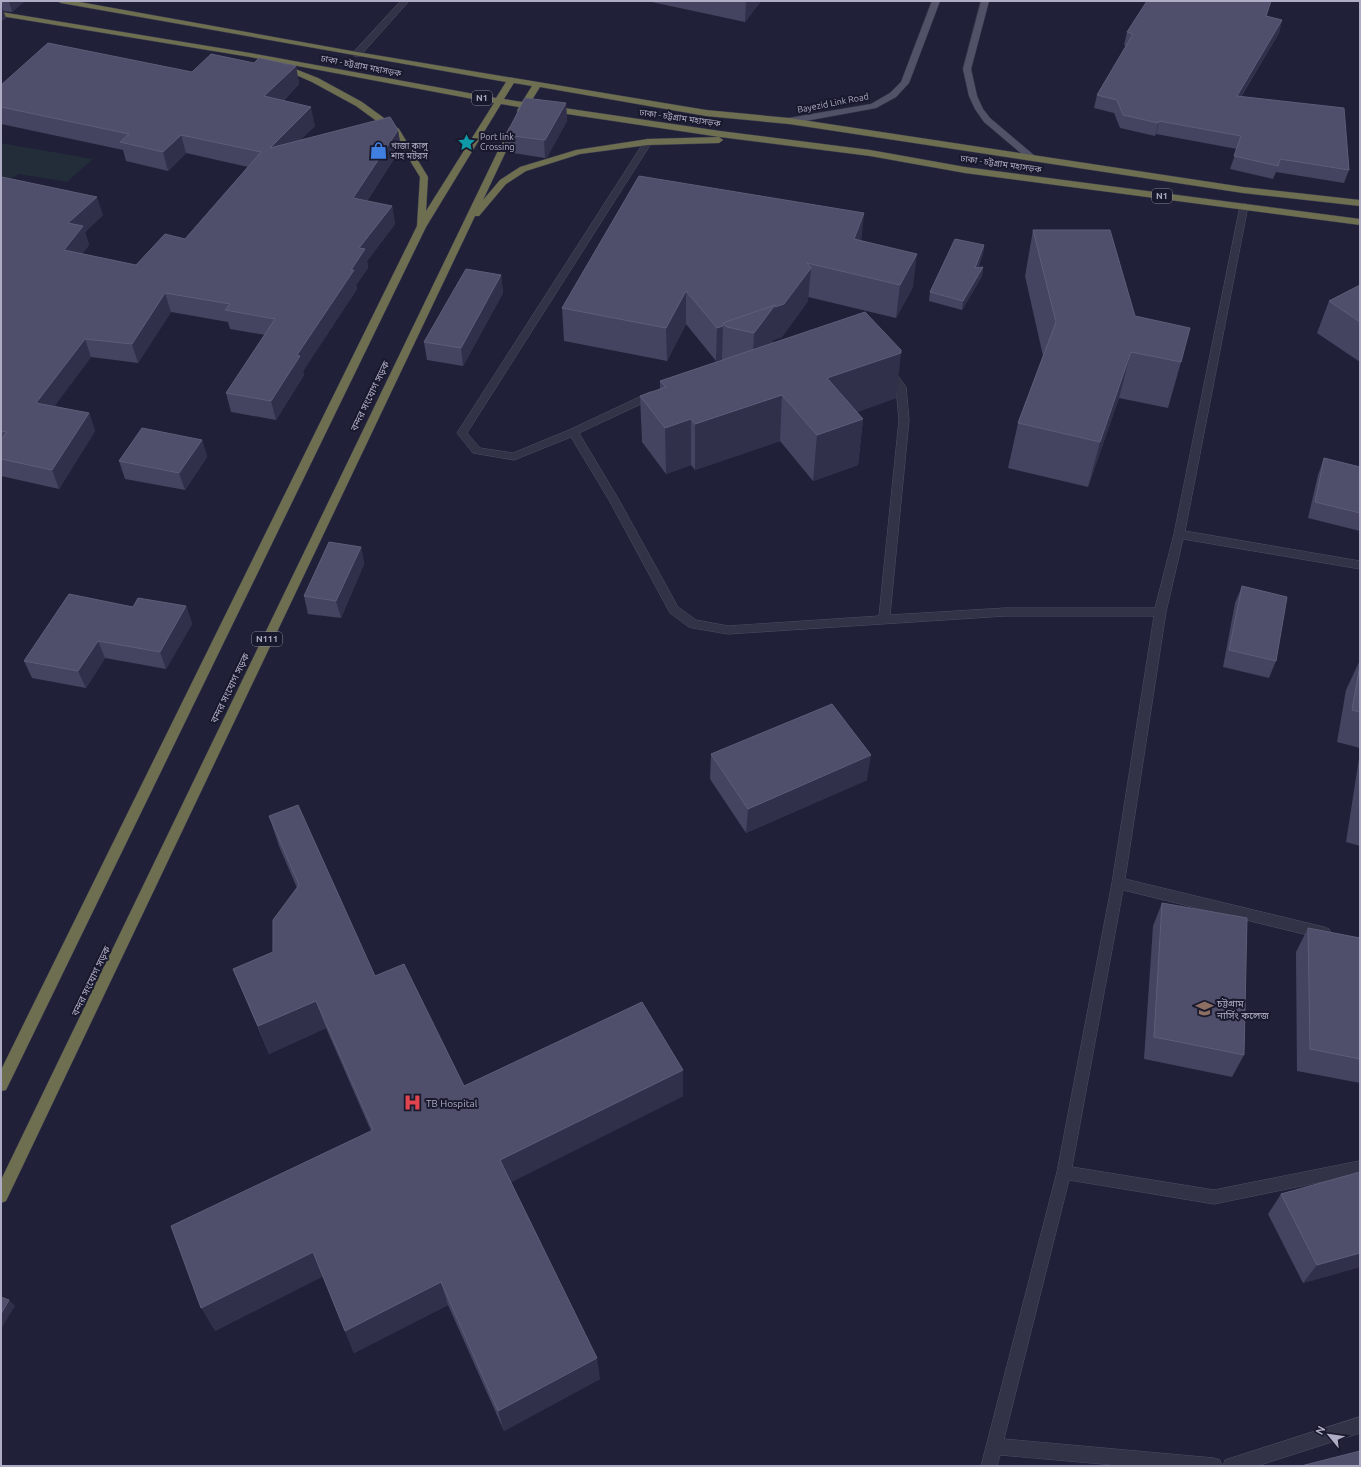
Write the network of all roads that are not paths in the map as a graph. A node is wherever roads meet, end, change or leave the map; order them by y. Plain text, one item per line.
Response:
1 (61, 1) edge
2 (405, 1) edge
3 (936, 1) edge
4 (984, 3) edge
5 (1, 14) edge
6 (357, 54) junction
7 (250, 55) junction
8 (511, 81) junction
9 (537, 85) junction
10 (498, 101) junction
11 (524, 105) junction
12 (789, 122) junction
13 (756, 139) junction
14 (648, 142) junction
15 (1032, 158) junction
16 (1360, 203) edge
17 (1244, 206) junction
18 (1360, 222) edge
19 (421, 227) junction
20 (463, 230) junction
21 (884, 363) edge
22 (666, 388) edge
23 (573, 432) junction
24 (1179, 534) junction
25 (1360, 565) edge
26 (1160, 612) junction
27 (884, 620) junction
28 (1118, 883) junction
29 (1337, 937) edge
30 (1, 1085) edge
31 (1358, 1168) dead end
32 (1064, 1172) junction
33 (1, 1196) edge
34 (1360, 1425) edge
35 (994, 1446) junction
36 (989, 1466) edge
37 (1214, 1466) edge
38 (1231, 1466) edge

1 - 6 highway, ঢাকা - চট্টগ্রাম মহাসড়ক / N1
2 - 6 lane
3 - 12 main road, Bayezid Link Road
4 - 15 main road
5 - 7 highway, ঢাকা - চট্টগ্রাম মহাসড়ক / N1
6 - 8 highway, ঢাকা - চট্টগ্রাম মহাসড়ক / N1
7 - 10 highway, ঢাকা - চট্টগ্রাম মহাসড়ক / N1
7 - 19 highway
8 - 9 highway, ঢাকা - চট্টগ্রাম মহাসড়ক / N1
8 - 10 highway
9 - 11 highway, বন্দর সংযোগ সড়ক / N111
9 - 12 highway, ঢাকা - চট্টগ্রাম মহাসড়ক / N1
10 - 11 highway, ঢাকা - চট্টগ্রাম মহাসড়ক / N1
10 - 19 highway
11 - 13 highway, ঢাকা - চট্টগ্রাম মহাসড়ক / N1
11 - 20 highway, বন্দর সংযোগ সড়ক / N111
12 - 15 highway, ঢাকা - চট্টগ্রাম মহাসড়ক / N1
13 - 14 highway
13 - 17 highway, ঢাকা - চট্টগ্রাম মহাসড়ক / N1
14 - 20 highway
14 - 23 lane
15 - 16 highway, ঢাকা - চট্টগ্রাম মহাসড়ক / N1
17 - 18 highway, ঢাকা - চট্টগ্রাম মহাসড়ক / N1
17 - 24 lane
19 - 30 highway
20 - 33 highway, বন্দর সংযোগ সড়ক / N111
21 - 27 lane
22 - 23 lane
23 - 27 lane
24 - 25 lane
24 - 26 lane
26 - 27 lane
26 - 28 lane
28 - 29 lane
28 - 32 lane
31 - 32 lane
32 - 35 lane
34 - 38 lane
35 - 36 lane
35 - 37 lane

